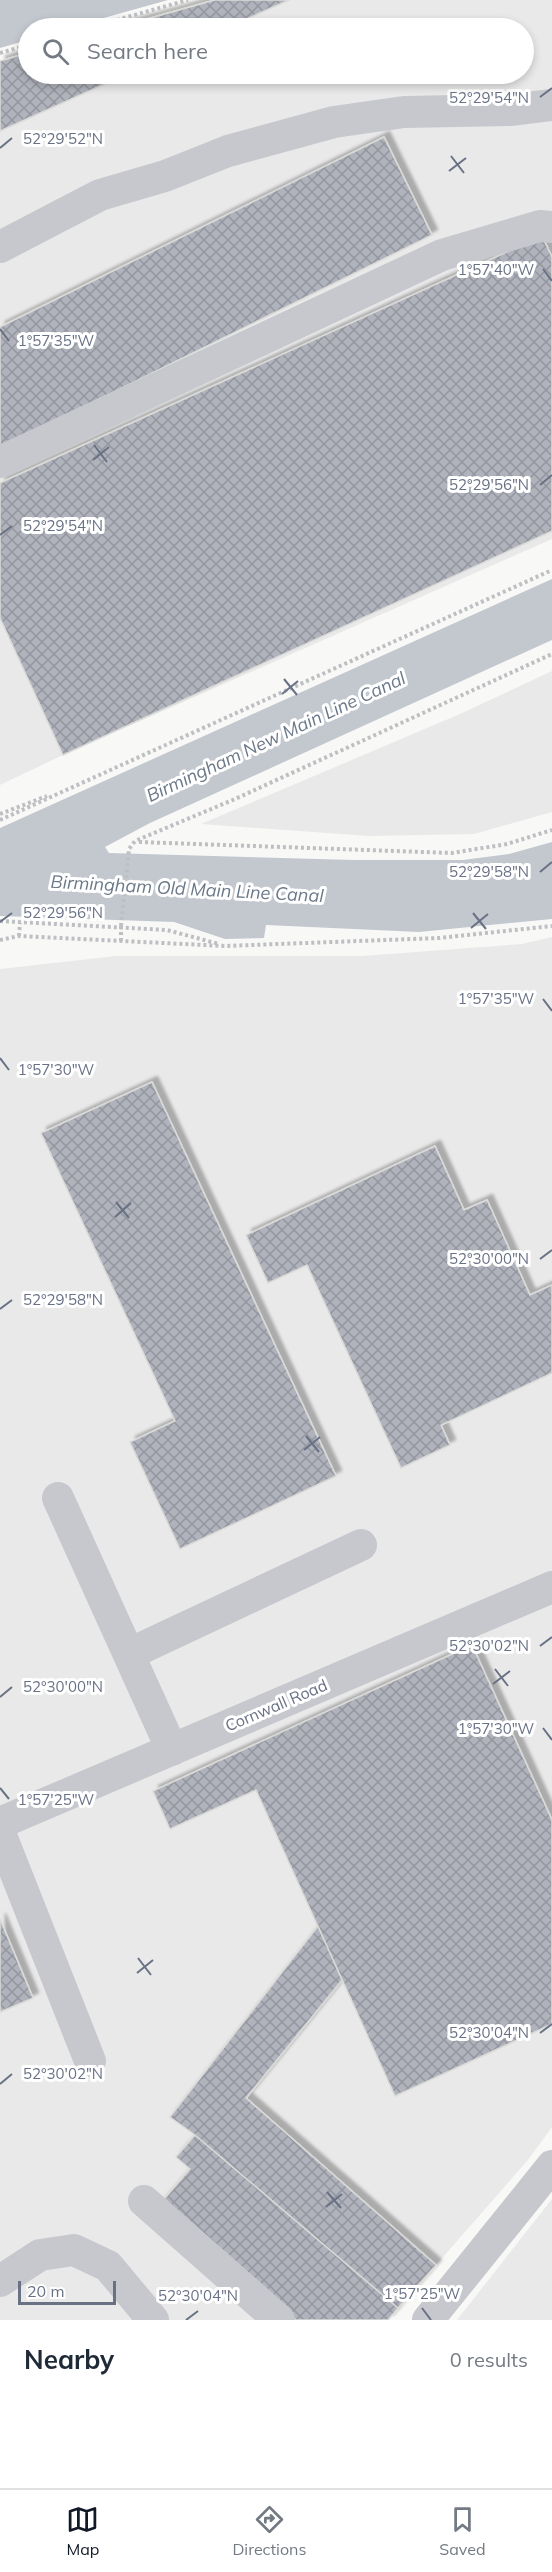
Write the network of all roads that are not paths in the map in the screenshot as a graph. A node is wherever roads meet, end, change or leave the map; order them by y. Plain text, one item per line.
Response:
1 (552, 105) edge
2 (552, 227) edge
3 (0, 247) edge
4 (0, 462) edge
5 (58, 1498) dead end
6 (361, 1545) dead end
7 (552, 1587) edge
8 (129, 1654) junction
9 (172, 1750) junction
10 (0, 1823) edge
11 (0, 1833) edge
12 (90, 2061) dead end
13 (552, 2166) edge
14 (144, 2201) dead end
15 (0, 2281) edge
16 (438, 2317) edge
17 (153, 2320) edge
18 (279, 2320) edge

1 - 3 street
2 - 4 street
5 - 8 street
6 - 8 street
7 - 9 street, Cornwall Road
8 - 9 street
9 - 10 street, Cornwall Road
11 - 12 street
13 - 16 street
14 - 18 street
15 - 17 street

